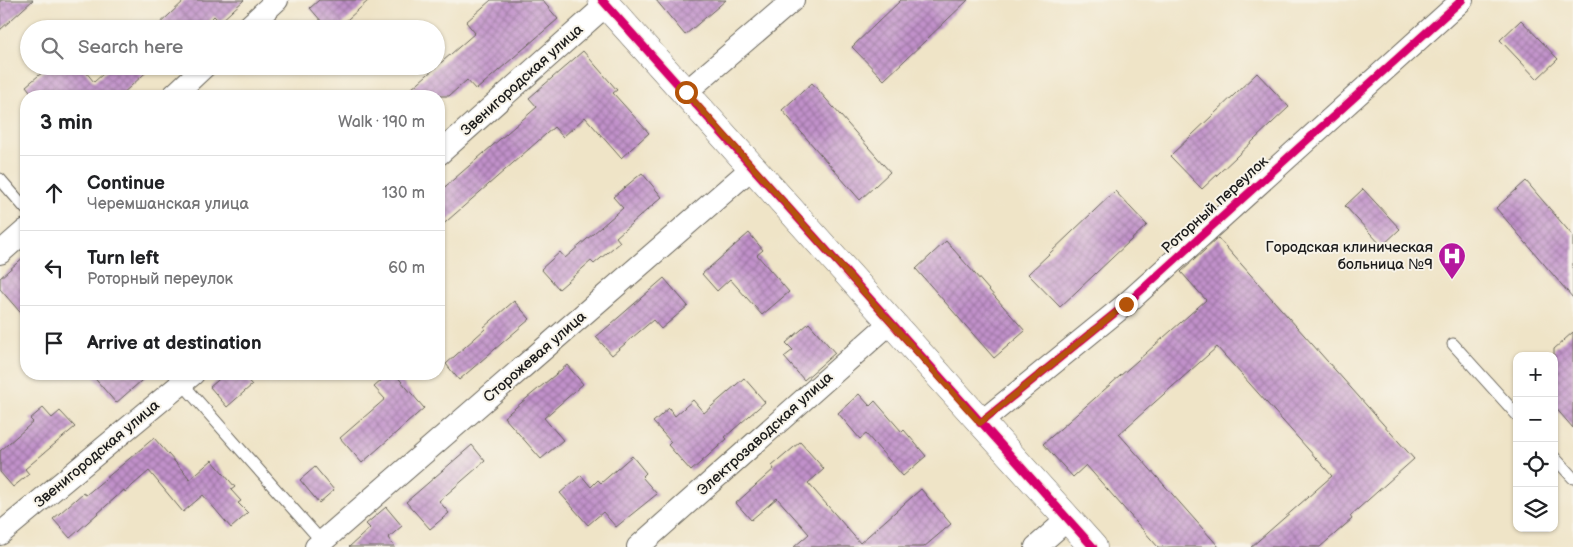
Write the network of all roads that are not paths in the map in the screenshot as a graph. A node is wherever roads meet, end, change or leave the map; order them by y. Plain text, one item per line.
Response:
1 (277, 0) edge
2 (793, 0) edge
3 (1462, 0) edge
4 (604, 3) edge
5 (256, 20) edge
6 (195, 75) edge
7 (179, 90) edge
8 (686, 92) junction
9 (445, 149) edge
10 (753, 167) junction
11 (0, 180) edge
12 (20, 202) edge
13 (20, 235) edge
14 (0, 253) edge
15 (891, 322) junction
16 (1453, 344) dead end
17 (180, 380) edge
18 (185, 380) edge
19 (1513, 411) edge
20 (980, 423) junction
21 (1558, 461) edge
22 (1572, 474) edge
23 (1068, 519) junction
24 (0, 534) edge
25 (321, 545) edge
26 (638, 547) edge
27 (1036, 547) edge
28 (1093, 547) edge

1 - 5 street
2 - 8 street
3 - 20 street, Роторный переулок
4 - 8 street
4 - 9 street, Звенигородская улица
6 - 7 street
8 - 10 street
10 - 15 street
10 - 25 street, Сторожевая улица
11 - 12 lane
13 - 14 street
15 - 20 street
15 - 26 street, Электрозаводская улица
16 - 19 lane
17 - 24 street, Звенигородская улица
18 - 25 lane
20 - 23 street
21 - 22 lane
23 - 27 street
23 - 28 street

